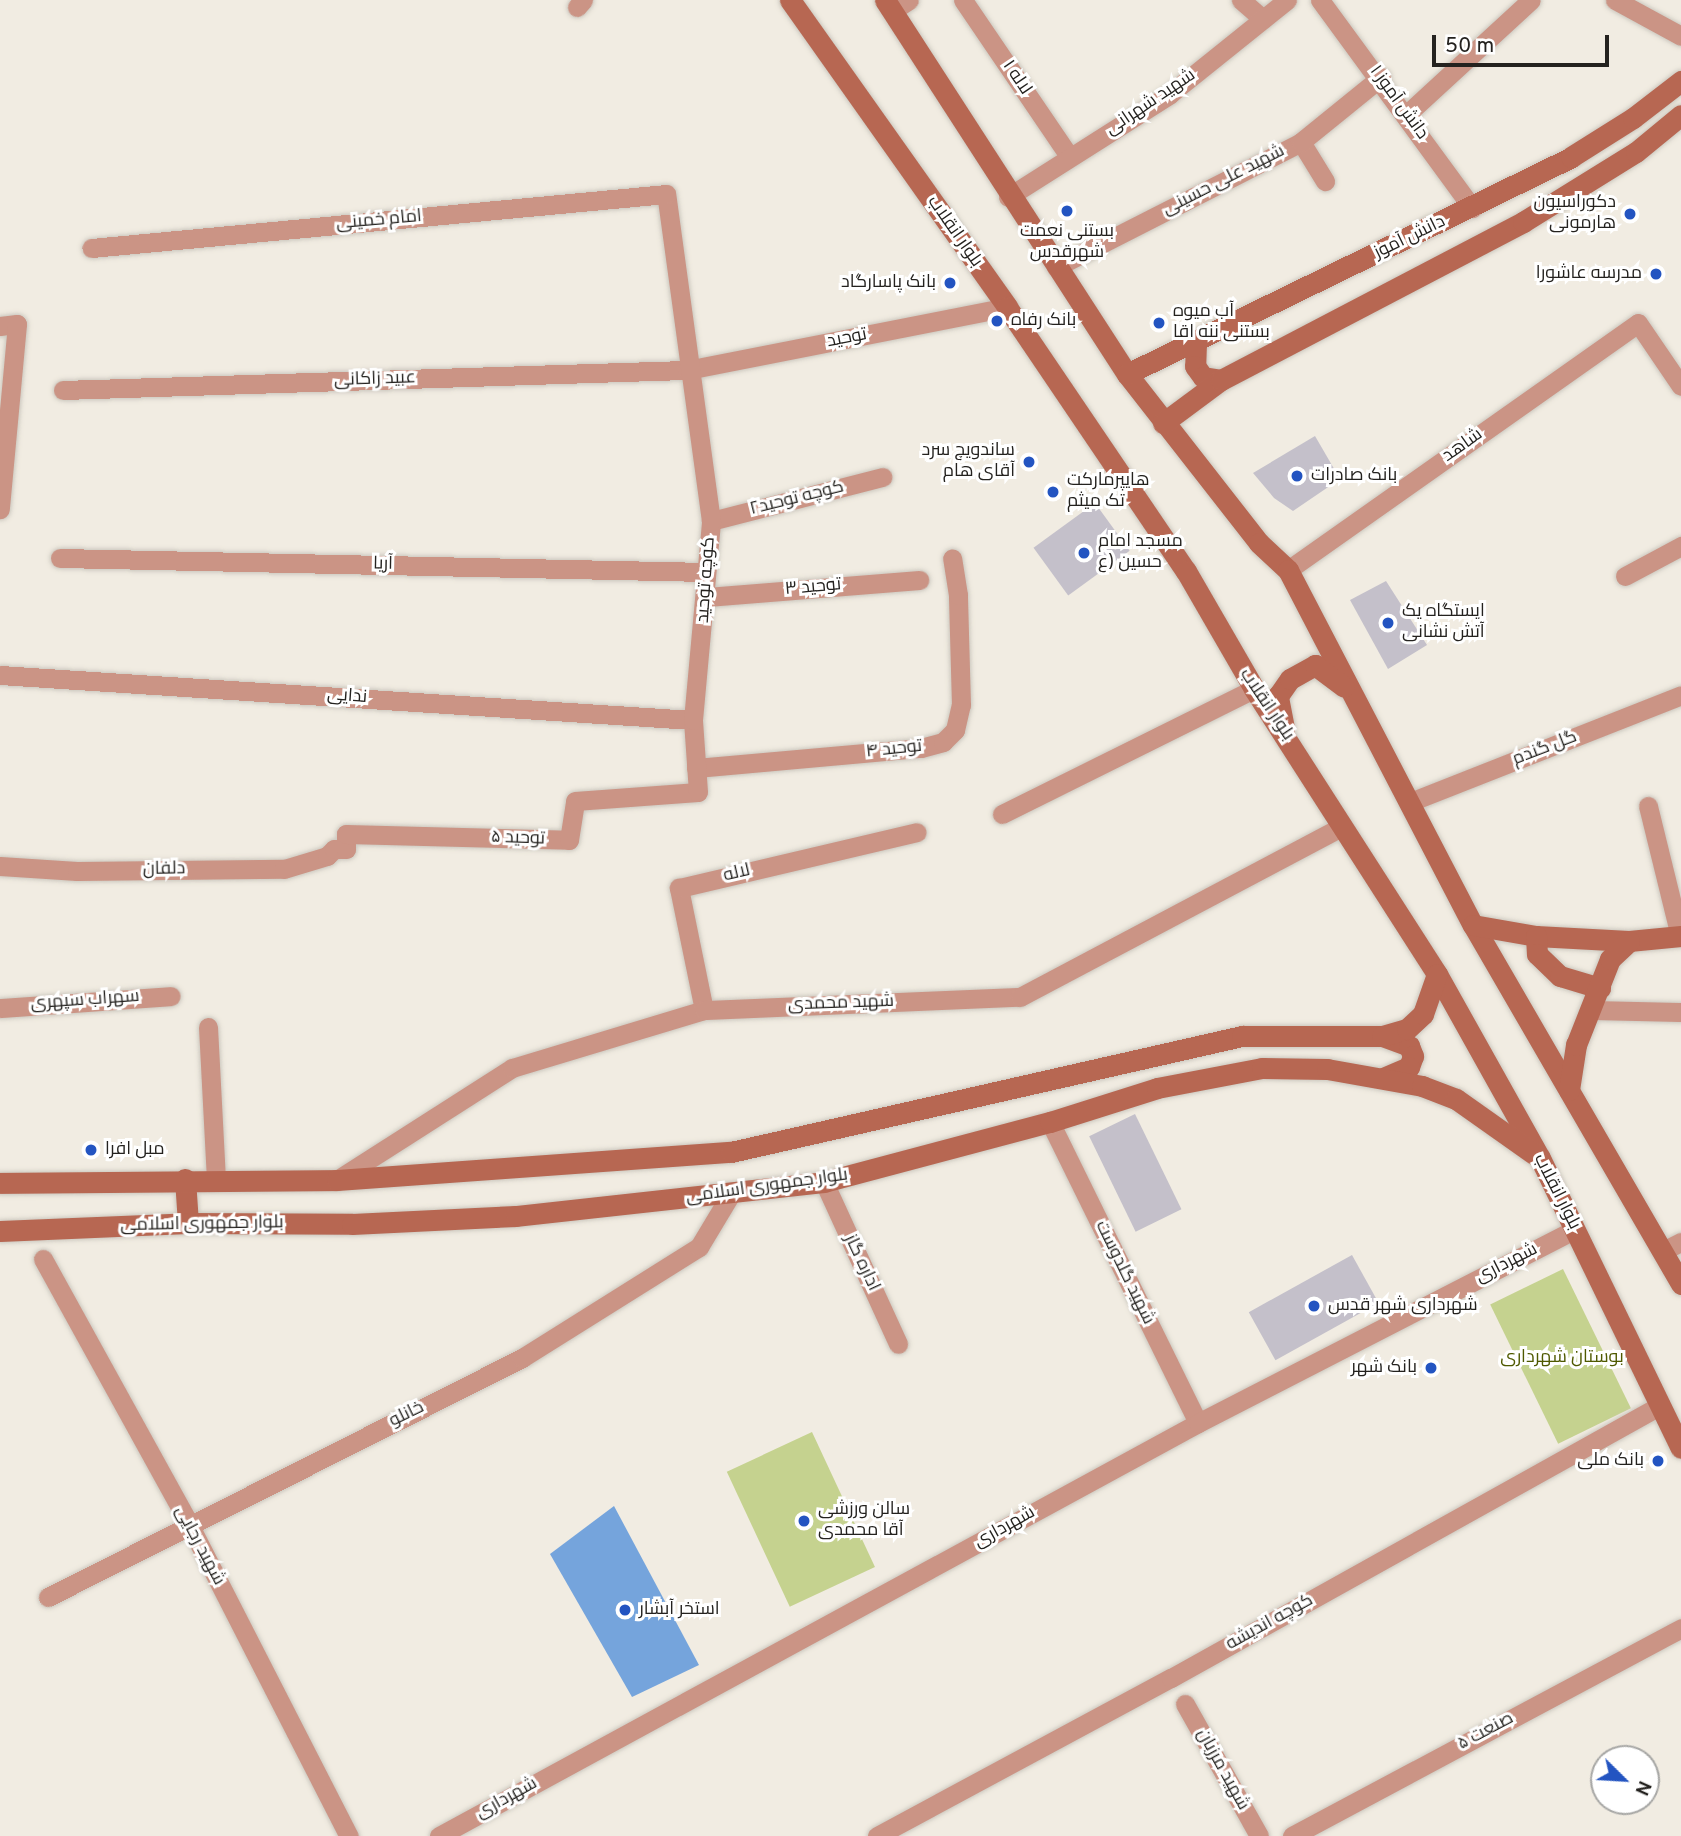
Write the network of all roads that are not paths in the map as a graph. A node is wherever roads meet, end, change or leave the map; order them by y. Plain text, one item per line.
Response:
1 (790, 0) edge
2 (803, 0) edge
3 (963, 0) edge
4 (1241, 0) edge
5 (1287, 0) edge
6 (1320, 0) edge
7 (1531, 0) edge
8 (1615, 0) edge
9 (895, 4) edge
10 (1263, 19) junction
11 (805, 22) junction
12 (1681, 36) edge
13 (1381, 77) junction
14 (1681, 81) edge
15 (1407, 114) junction
16 (1681, 115) edge
17 (1301, 142) junction
18 (1069, 156) junction
19 (1325, 181) dead end
20 (666, 194) joint
21 (1008, 197) junction
22 (1472, 208) junction
23 (92, 248) dead end
24 (1056, 267) junction
25 (1007, 307) junction
26 (8, 325) edge
27 (1196, 343) junction
28 (687, 370) junction
29 (1127, 374) junction
30 (1221, 380) junction
31 (1681, 386) edge
32 (62, 390) dead end
33 (1163, 423) junction
34 (882, 477) dead end
35 (1, 501) edge
36 (711, 521) junction
37 (1681, 546) edge
38 (61, 558) dead end
39 (952, 558) dead end
40 (1288, 570) junction
41 (705, 572) junction
42 (1625, 576) dead end
43 (919, 580) dead end
44 (707, 597) junction
45 (0, 676) edge
46 (1254, 689) junction
47 (1351, 693) junction
48 (1681, 695) edge
49 (693, 720) junction
50 (1285, 732) junction
51 (696, 768) junction
52 (698, 792) joint
53 (1410, 802) junction
54 (1648, 806) dead end
55 (1002, 814) dead end
56 (1343, 826) junction
57 (917, 832) dead end
58 (327, 856) joint
59 (0, 866) edge
60 (1473, 925) junction
61 (1536, 936) junction
62 (1681, 936) edge
63 (1629, 941) junction
64 (1437, 974) junction
65 (1600, 988) junction
66 (171, 996) dead end
67 (0, 1008) edge
68 (704, 1010) junction
69 (1591, 1010) junction
70 (1681, 1013) edge
71 (208, 1027) dead end
72 (1382, 1036) junction
73 (1383, 1077) junction
74 (1569, 1090) junction
75 (1050, 1122) junction
76 (1540, 1158) junction
77 (184, 1179) junction
78 (216, 1179) junction
79 (337, 1180) junction
80 (824, 1182) junction
81 (0, 1183) edge
82 (732, 1192) junction
83 (188, 1223) junction
84 (1575, 1229) junction
85 (0, 1231) edge
86 (1672, 1246) edge
87 (43, 1259) dead end
88 (1681, 1284) edge
89 (898, 1344) dead end
90 (1659, 1406) junction
91 (1198, 1423) junction
92 (1681, 1448) edge
93 (188, 1524) junction
94 (48, 1597) dead end
95 (1681, 1628) edge
96 (1185, 1704) dead end
97 (348, 1836) edge
98 (439, 1836) edge
99 (877, 1836) edge
100 (1259, 1836) edge
101 (1292, 1836) edge

1 - 11 main road, بلوار انقلاب
2 - 11 main road
3 - 18 street, لاله ۱
4 - 10 street
5 - 10 street, شهید شهرانی
6 - 13 street, دانش آموز ۱
7 - 15 street
8 - 12 street
9 - 21 main road
10 - 18 street, شهید شهرانی
11 - 25 main road, بلوار انقلاب
13 - 15 street, دانش آموز ۱
13 - 17 street, شهید علی حسینی
14 - 22 main road, دانش آموز
15 - 22 street, دانش آموز ۱
16 - 30 main road, دانش آموز
17 - 19 street
17 - 24 street, شهید علی حسینی
18 - 21 street, شهید شهرانی
20 - 23 street, امام خمینی
20 - 28 street, کوچه توحید
21 - 24 main road
22 - 27 main road, دانش آموز
24 - 29 main road
25 - 28 street, توحید
25 - 46 main road, بلوار انقلاب
26 - 35 street
27 - 29 main road, دانش آموز
27 - 30 main road
28 - 32 street, عبید زاکانی
28 - 36 street, کوچه توحید
29 - 33 main road
30 - 33 main road, دانش آموز
31 - 40 street, شاهد
33 - 40 main road
34 - 36 street, کوچه توحید۲
36 - 41 street, کوچه توحید
37 - 42 street
38 - 41 street, آریا
39 - 51 street, توحید ۴
40 - 47 main road
41 - 44 street, کوچه توحید
43 - 44 street, توحید ۳
44 - 49 street, کوچه توحید
45 - 49 street, ندایی
46 - 50 main road, بلوار انقلاب
46 - 55 street
47 - 50 main road
47 - 53 main road
48 - 53 street, گل گندم
49 - 51 street, کوچه توحید
50 - 56 main road, بلوار انقلاب
51 - 52 street, کوچه توحید
52 - 58 street, توحید ۵
53 - 60 main road
54 - 62 street
56 - 64 main road, بلوار انقلاب
56 - 68 street, شهید محمدی
57 - 68 street, لاله
58 - 59 street, دلفان
60 - 61 main road
60 - 74 main road
61 - 63 main road
61 - 65 main road
62 - 63 main road
63 - 65 main road
64 - 72 main road
64 - 76 main road, بلوار انقلاب
65 - 69 main road
66 - 67 street, سهراب سپهری
68 - 79 street, شهید محمدی
69 - 70 street
69 - 74 main road
71 - 78 street
72 - 73 main road
72 - 79 main road
73 - 75 main road, بلوار جمهوری اسلامی
73 - 76 main road, بلوار جمهوری اسلامی
74 - 86 main road
75 - 80 main road, بلوار جمهوری اسلامی
75 - 91 street, شهید گلدوست
76 - 84 main road, بلوار انقلاب
77 - 78 main road
77 - 81 main road
77 - 83 main road
78 - 79 main road
80 - 82 main road, بلوار جمهوری اسلامی
80 - 89 street, اداره گاز
82 - 83 main road, بلوار جمهوری اسلامی
82 - 93 street, خانلو
83 - 85 main road, بلوار جمهوری اسلامی
84 - 90 main road, بلوار انقلاب
84 - 91 street, شهرداری
86 - 88 main road
87 - 93 street, شهید رجایی
90 - 92 main road, بلوار انقلاب
90 - 99 street, کوچه اندیشه
91 - 98 street, شهرداری
93 - 94 street, خانلو
93 - 97 street, شهید رجایی
95 - 101 street, صنعت ۵
96 - 100 street, شهید مرزبان

